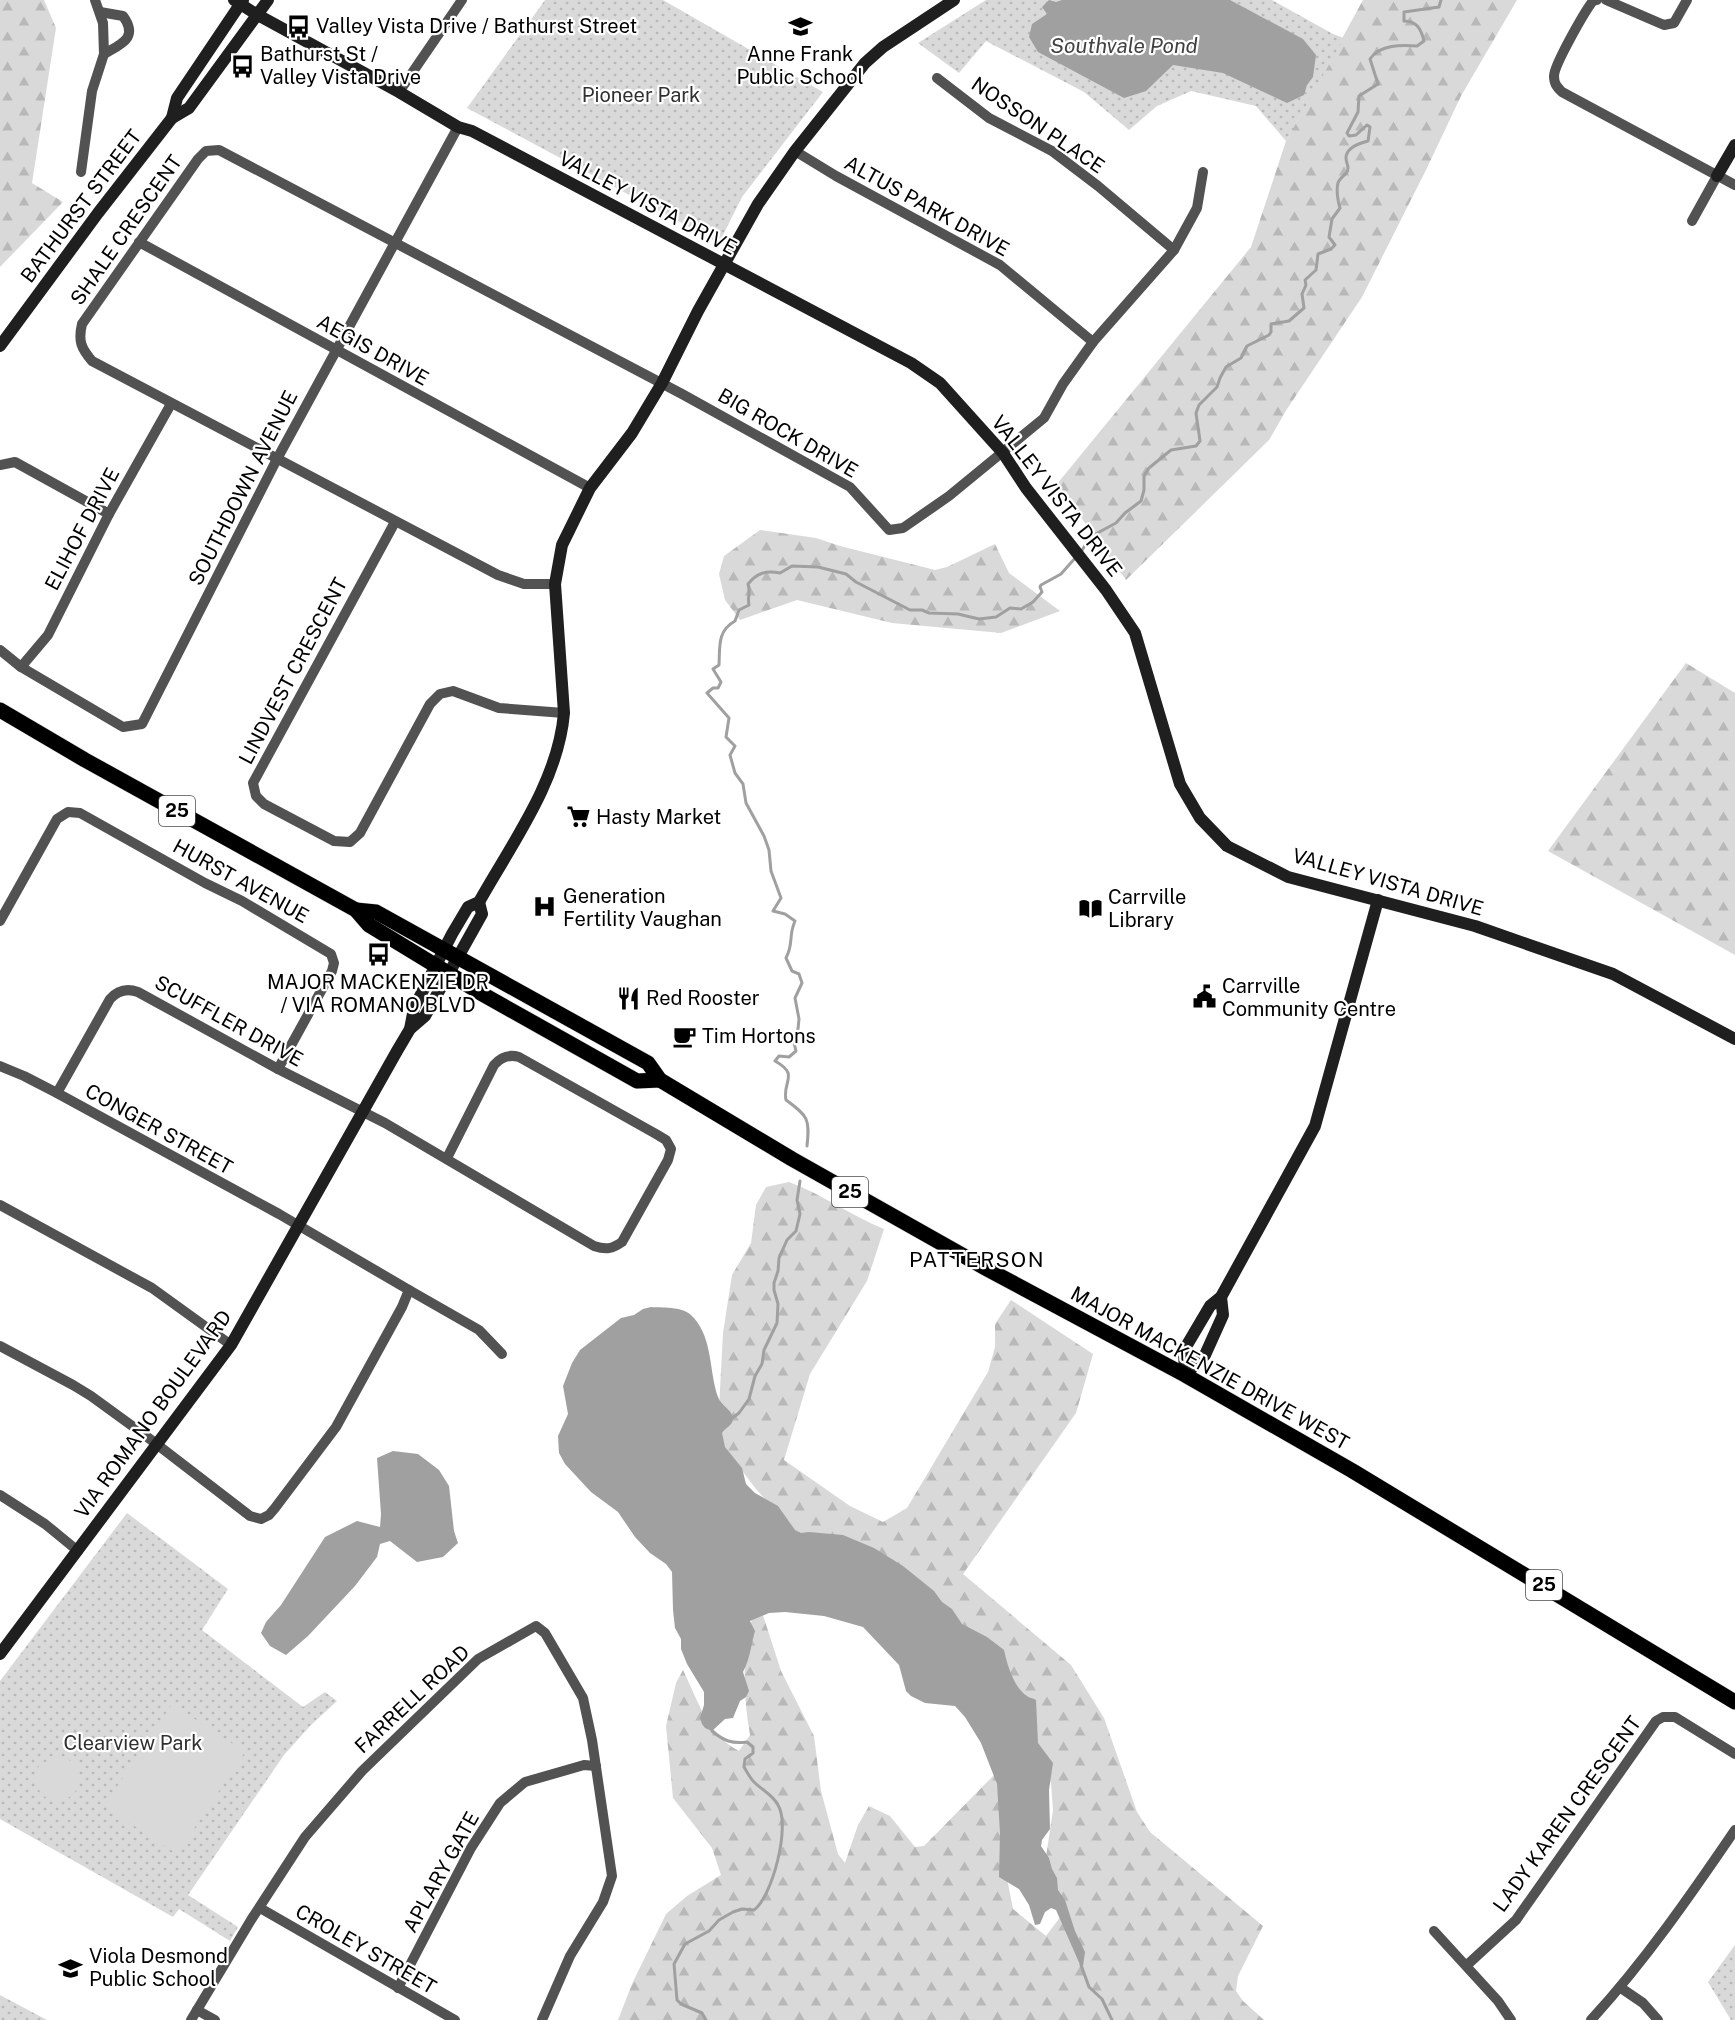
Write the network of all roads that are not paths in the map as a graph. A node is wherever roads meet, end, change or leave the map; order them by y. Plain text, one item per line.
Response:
1 (95, 0) edge
2 (268, 0) edge
3 (462, 0) edge
4 (954, 0) edge
5 (1597, 0) edge
6 (1606, 0) edge
7 (1687, 0) edge
8 (239, 1) edge
9 (100, 12) junction
10 (256, 14) junction
11 (104, 54) junction
12 (938, 78) dead end
13 (399, 92) junction
14 (172, 118) junction
15 (458, 127) junction
16 (1735, 145) edge
17 (795, 151) junction
18 (81, 172) dead end
19 (1203, 172) dead end
20 (1717, 176) junction
21 (1735, 185) edge
22 (1692, 221) dead end
23 (139, 242) junction
24 (394, 243) junction
25 (1174, 250) junction
26 (723, 265) junction
27 (1094, 342) junction
28 (0, 346) edge
29 (336, 350) junction
30 (662, 383) junction
31 (171, 404) junction
32 (1003, 453) junction
33 (277, 459) junction
34 (0, 465) edge
35 (590, 488) junction
36 (109, 514) junction
37 (395, 522) junction
38 (555, 584) junction
39 (0, 650) edge
40 (21, 668) junction
41 (0, 710) edge
42 (564, 713) junction
43 (1378, 900) junction
44 (479, 902) junction
45 (356, 910) junction
46 (0, 921) edge
47 (444, 950) junction
48 (458, 958) junction
49 (442, 970) junction
50 (1735, 1039) edge
51 (0, 1066) edge
52 (278, 1070) junction
53 (660, 1080) junction
54 (57, 1093) junction
55 (364, 1112) junction
56 (447, 1158) junction
57 (0, 1205) edge
58 (300, 1226) junction
59 (409, 1290) junction
60 (1221, 1297) junction
61 (231, 1345) junction
62 (0, 1346) edge
63 (502, 1354) dead end
64 (1185, 1376) junction
65 (157, 1445) junction
66 (0, 1495) edge
67 (78, 1551) junction
68 (0, 1653) edge
69 (1735, 1702) edge
70 (1735, 1754) edge
71 (596, 1766) junction
72 (1735, 1830) edge
73 (260, 1908) junction
74 (1434, 1931) dead end
75 (1467, 1965) junction
76 (398, 1988) junction
77 (1621, 1988) junction
78 (196, 2010) junction
79 (191, 2020) edge
80 (215, 2020) edge
81 (455, 2020) edge
82 (542, 2020) edge
83 (1511, 2020) edge
84 (1591, 2020) edge
85 (1658, 2020) edge

1 - 9 street
2 - 10 street, BATHURST STREET
3 - 13 street
4 - 17 street
5 - 20 street
6 - 7 street
8 - 10 street, VALLEY VISTA DRIVE
8 - 14 street, BATHURST STREET
9 - 11 street
9 - 11 street
10 - 13 street, VALLEY VISTA DRIVE
10 - 14 street, BATHURST STREET
11 - 18 street
12 - 25 street, NOSSON PLACE
13 - 15 street, VALLEY VISTA DRIVE
14 - 28 street, BATHURST STREET
15 - 24 street, SOUTHDOWN AVENUE
15 - 26 street, VALLEY VISTA DRIVE
16 - 20 street
17 - 26 street
17 - 27 street, ALTUS PARK DRIVE
19 - 25 street
20 - 21 street
20 - 22 street
23 - 24 street, SHALE CRESCENT
23 - 29 street, AEGIS DRIVE
23 - 31 street, SHALE CRESCENT
24 - 29 street, SOUTHDOWN AVENUE
24 - 30 street, SHALE CRESCENT
25 - 27 street
26 - 30 street
26 - 32 street, VALLEY VISTA DRIVE
27 - 32 street
29 - 33 street, SOUTHDOWN AVENUE
29 - 35 street, AEGIS DRIVE
30 - 32 street, BIG ROCK DRIVE
30 - 35 street
31 - 33 street, SHALE CRESCENT
31 - 36 street, ELIHOF DRIVE
32 - 43 street, VALLEY VISTA DRIVE
33 - 37 street, SHALE CRESCENT
33 - 40 street, SOUTHDOWN AVENUE
34 - 36 street
35 - 38 street
36 - 40 street, ELIHOF DRIVE
37 - 38 street, SHALE CRESCENT
37 - 42 street, LINDVEST CRESCENT
38 - 42 street
39 - 40 street, SOUTHDOWN AVENUE
41 - 45 main road, MAJOR MACKENZIE DRIVE WEST / 25
42 - 44 street
43 - 50 street, VALLEY VISTA DRIVE
43 - 60 street
44 - 47 street, VIA ROMANO BOULEVARD
44 - 48 street
45 - 47 main road, MAJOR MACKENZIE DRIVE WEST / 25
45 - 49 main road, MAJOR MACKENZIE DRIVE WEST / 25
46 - 52 street, HURST AVENUE
47 - 48 main road, MAJOR MACKENZIE DRIVE WEST / 25
47 - 49 street, VIA ROMANO BOULEVARD
48 - 49 street
48 - 53 main road, MAJOR MACKENZIE DRIVE WEST / 25
49 - 53 main road, MAJOR MACKENZIE DRIVE WEST / 25
49 - 55 street, VIA ROMANO BOULEVARD
51 - 54 street, CONGER STREET
52 - 54 street, SCUFFLER DRIVE
52 - 55 street, SCUFFLER DRIVE
53 - 64 main road, MAJOR MACKENZIE DRIVE WEST / 25
54 - 58 street, CONGER STREET
55 - 56 street, SCUFFLER DRIVE
55 - 58 street, VIA ROMANO BOULEVARD
56 - 56 street, SCUFFLER DRIVE
57 - 61 street
58 - 59 street, CONGER STREET
58 - 61 street, VIA ROMANO BOULEVARD
59 - 63 street, CONGER STREET
59 - 65 street
60 - 64 street
60 - 64 street
61 - 65 street, VIA ROMANO BOULEVARD
62 - 65 street
64 - 69 main road, MAJOR MACKENZIE DRIVE WEST / 25
65 - 67 street, VIA ROMANO BOULEVARD
66 - 67 street
67 - 68 street, VIA ROMANO BOULEVARD
70 - 75 street, LADY KAREN CRESCENT
71 - 73 street, FARRELL ROAD
71 - 76 street, APLARY GATE
71 - 82 street, FARRELL ROAD
72 - 77 street
73 - 76 street, CROLEY STREET
73 - 78 street, FARRELL ROAD
74 - 75 street
75 - 83 street
76 - 81 street, CROLEY STREET
77 - 84 street
77 - 85 street
78 - 79 street, FARRELL ROAD
78 - 80 street

